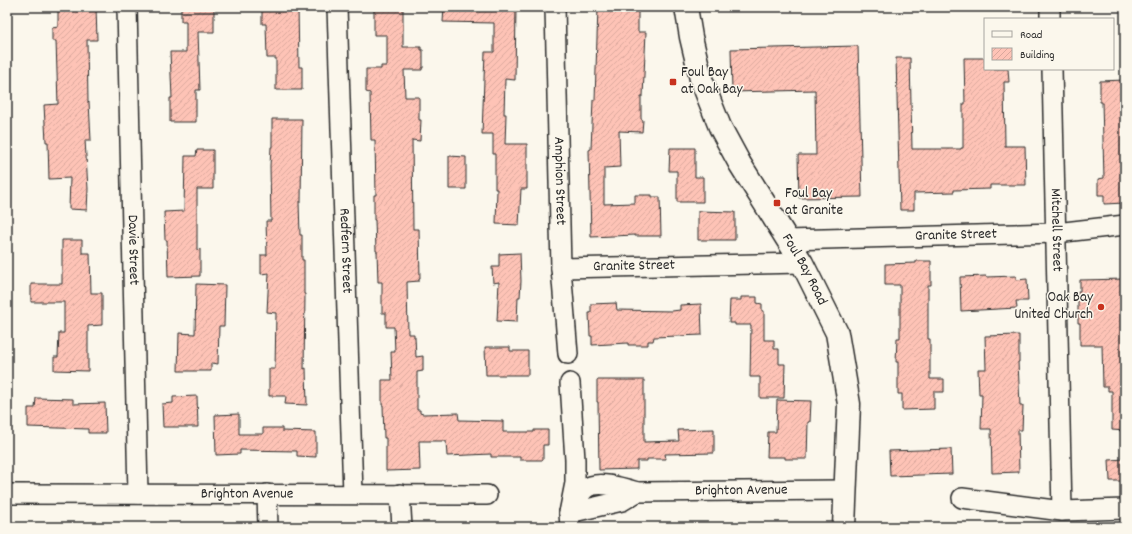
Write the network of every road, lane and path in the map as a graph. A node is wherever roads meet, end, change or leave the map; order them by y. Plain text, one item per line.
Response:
1 (127, 7) edge
2 (337, 7) edge
3 (555, 7) edge
4 (686, 7) edge
5 (1050, 7) edge
6 (1050, 18) edge
7 (1052, 70) edge
8 (1125, 225) edge
9 (1056, 233) junction
10 (786, 240) junction
11 (802, 263) junction
12 (561, 268) junction
13 (568, 354) dead end
14 (570, 383) dead end
15 (846, 490) junction
16 (7, 494) edge
17 (138, 494) junction
18 (267, 494) junction
19 (353, 494) junction
20 (400, 494) junction
21 (487, 495) dead end
22 (962, 498) dead end
23 (1125, 509) edge
24 (1062, 511) junction
25 (569, 520) edge
26 (268, 527) edge
27 (402, 527) edge
28 (844, 527) edge

1 - 17 street, Davie Street
2 - 19 street, Redfern Street
3 - 12 street, Amphion Street
4 - 10 street, Foul Bay Road
5 - 6 street
7 - 9 street, Mitchell Street
8 - 9 street, Granite Street
9 - 10 street, Granite Street
9 - 24 street, Mitchell Street
10 - 11 street, Foul Bay Road
11 - 12 street, Granite Street
11 - 15 street, Foul Bay Road
12 - 13 street, Amphion Street
14 - 25 street
15 - 25 street, Brighton Avenue
15 - 28 street, Foul Bay Road
16 - 17 street, Brighton Avenue
17 - 18 street, Brighton Avenue
18 - 19 street, Brighton Avenue
18 - 26 street
19 - 20 street, Brighton Avenue
20 - 21 street, Brighton Avenue
20 - 27 street
22 - 24 street
23 - 24 street

